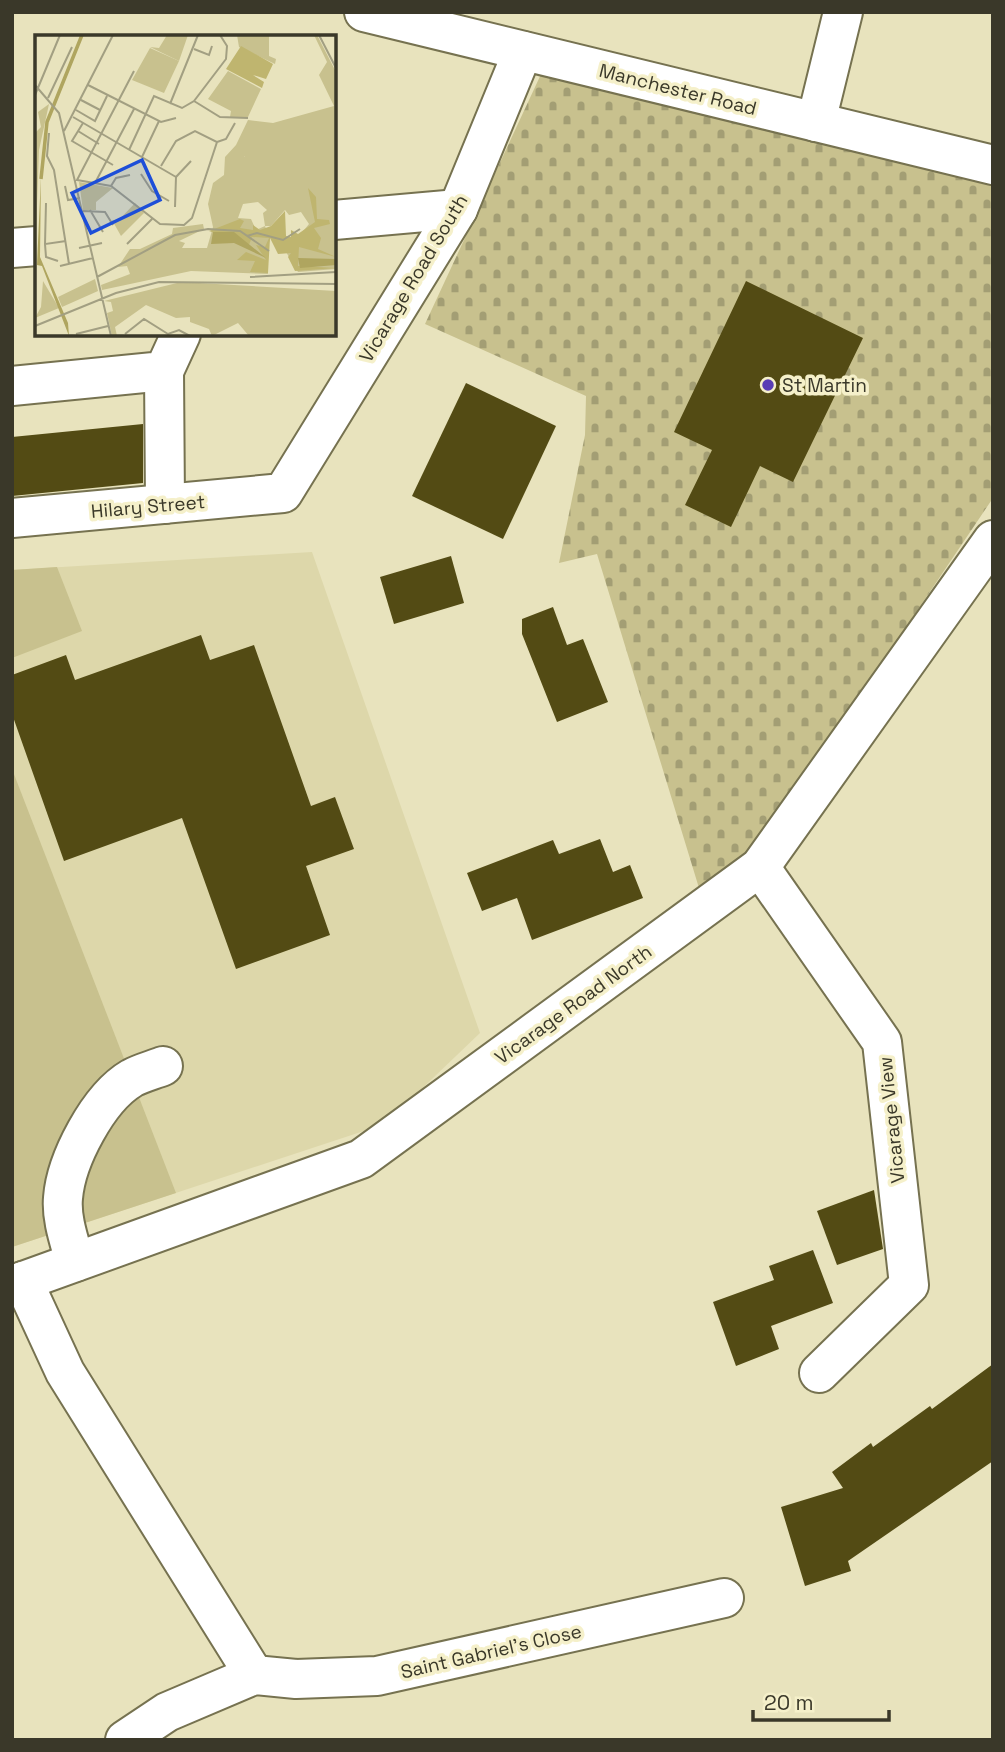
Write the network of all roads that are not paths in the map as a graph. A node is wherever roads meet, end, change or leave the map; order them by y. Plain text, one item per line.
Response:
1 (363, 12) edge
2 (843, 12) edge
3 (443, 22) edge
4 (523, 51) junction
5 (816, 122) junction
6 (993, 165) edge
7 (457, 209) junction
8 (336, 220) edge
9 (35, 246) edge
10 (12, 248) edge
11 (180, 336) edge
12 (164, 371) junction
13 (12, 386) edge
14 (283, 493) joint
15 (165, 504) junction
16 (12, 518) edge
17 (987, 564) edge
18 (760, 867) junction
19 (163, 1066) dead end
20 (75, 1262) junction
21 (17, 1283) edge
22 (819, 1373) dead end
23 (724, 1598) dead end
24 (254, 1675) junction
25 (125, 1740) edge

1 - 3 street, Manchester Road
2 - 5 street
3 - 4 street, Manchester Road
4 - 5 street, Manchester Road
4 - 7 street, Vicarage Road South
5 - 6 street, Manchester Road
7 - 8 street
7 - 14 street, Vicarage Road South
9 - 10 street
11 - 12 street
12 - 13 street
12 - 15 street
14 - 15 street, Hilary Street
15 - 16 street, Hilary Street
17 - 18 street, Vicarage Road North
18 - 20 street, Vicarage Road North
18 - 22 street, Vicarage View
19 - 20 street
20 - 21 street, Vicarage Road North
21 - 24 street
23 - 24 street, Saint Gabriel's Close
24 - 25 street, Saint Gabriel's Close

